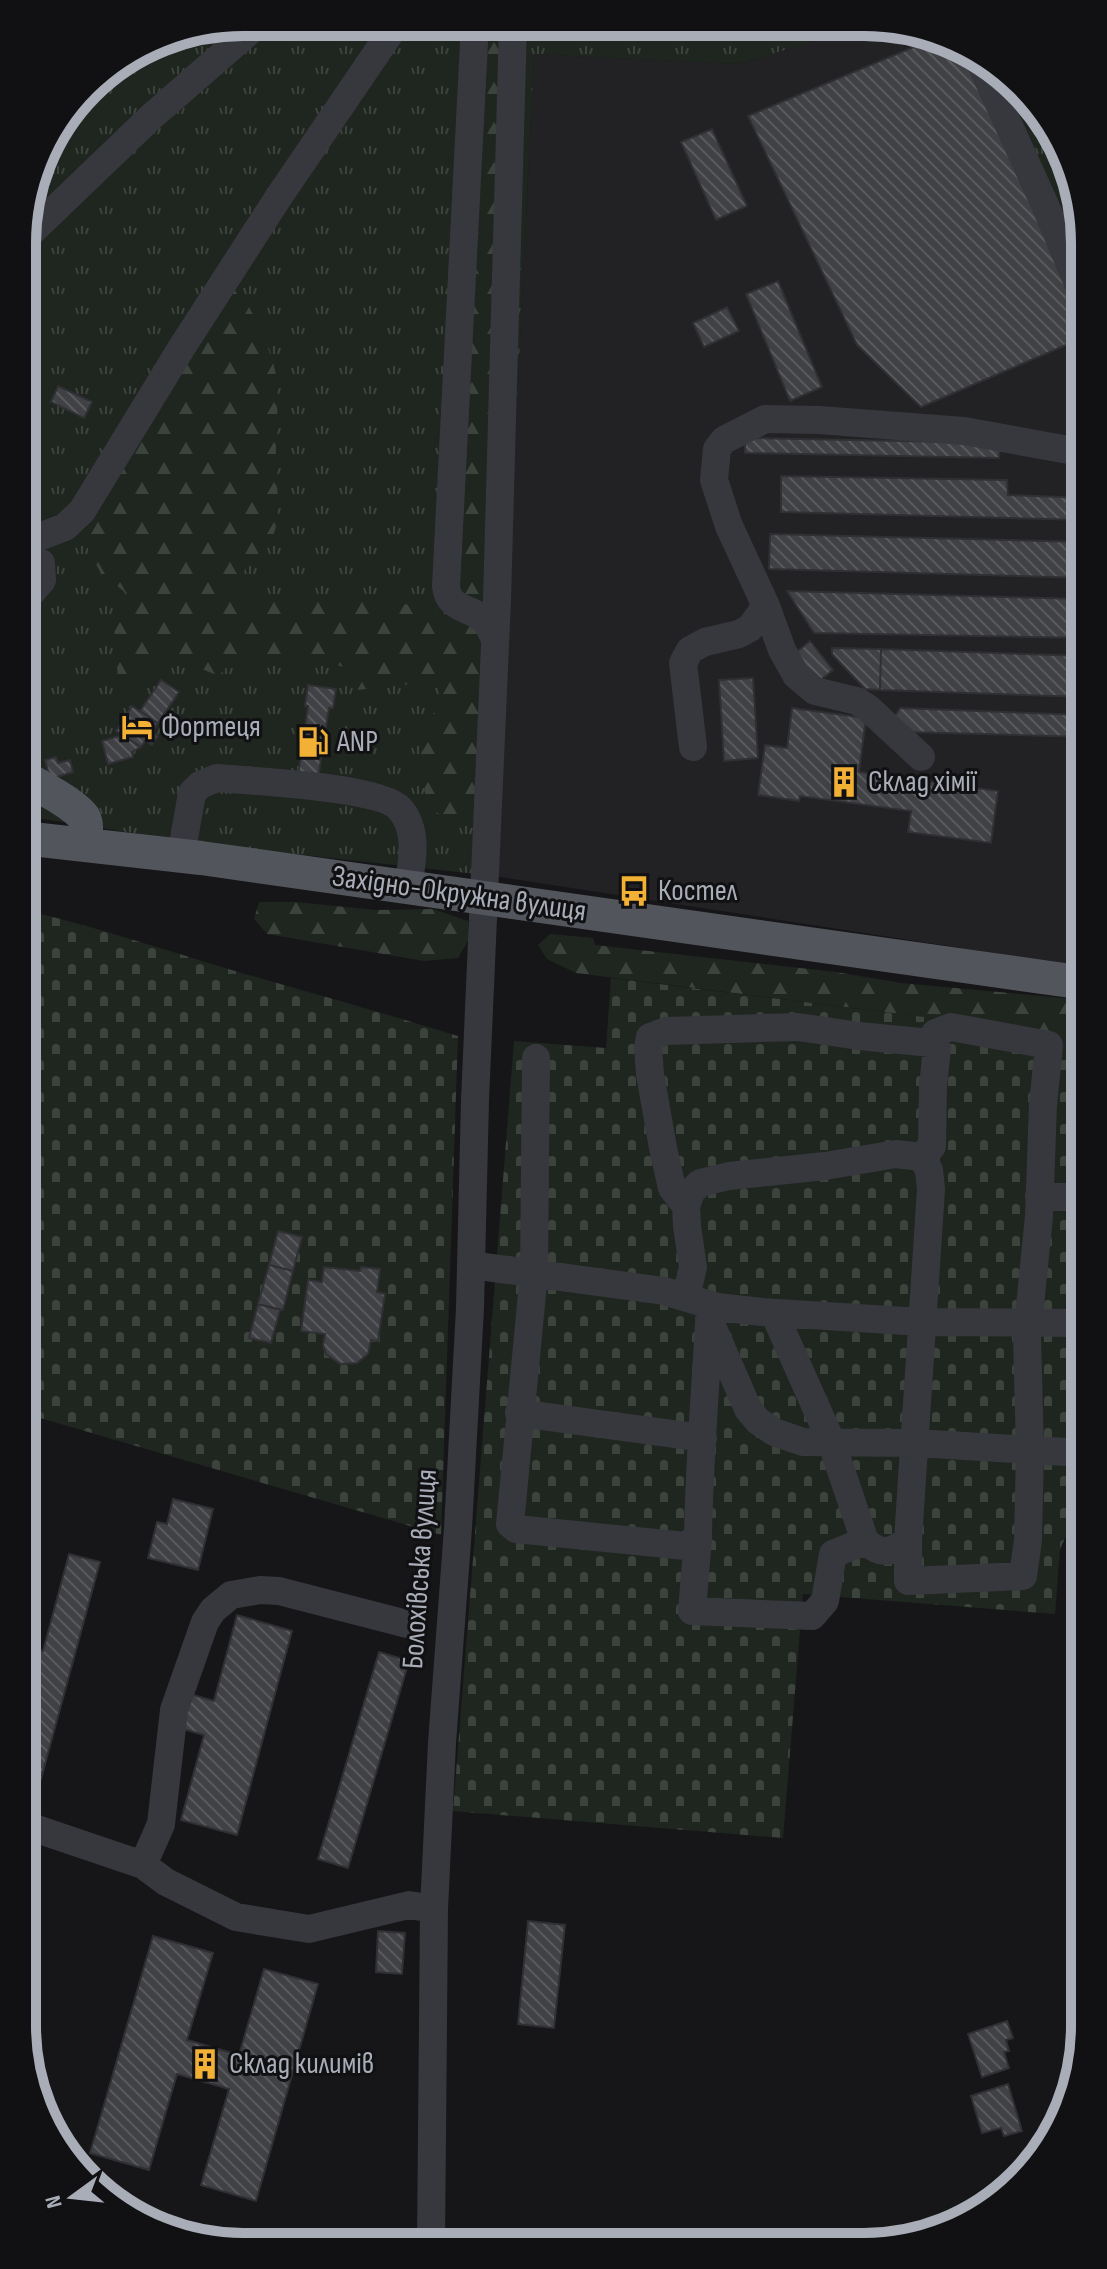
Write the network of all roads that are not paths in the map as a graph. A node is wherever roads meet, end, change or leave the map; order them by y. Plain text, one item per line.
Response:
1 (244, 36) edge
2 (388, 36) edge
3 (474, 36) edge
4 (512, 36) edge
5 (987, 77) edge
6 (36, 227) edge
7 (1071, 267) edge
8 (1071, 450) edge
9 (36, 538) edge
10 (41, 563) dead end
11 (36, 587) edge
12 (766, 606) junction
13 (487, 608) junction
14 (693, 747) dead end
15 (921, 757) dead end
16 (36, 785) edge
17 (36, 839) edge
18 (84, 845) junction
19 (181, 856) junction
20 (408, 887) junction
21 (484, 898) junction
22 (1071, 981) edge
23 (937, 1048) junction
24 (536, 1058) dead end
25 (922, 1157) junction
26 (1039, 1196) junction
27 (1071, 1197) edge
28 (686, 1206) junction
29 (471, 1265) junction
30 (534, 1273) junction
31 (696, 1306) junction
32 (774, 1313) junction
33 (922, 1322) junction
34 (1029, 1323) junction
35 (1071, 1323) edge
36 (519, 1413) junction
37 (703, 1438) junction
38 (831, 1441) junction
39 (916, 1443) junction
40 (1030, 1450) junction
41 (1071, 1452) edge
42 (698, 1537) junction
43 (908, 1540) junction
44 (865, 1541) junction
45 (407, 1624) dead end
46 (36, 1829) edge
47 (143, 1865) junction
48 (434, 1909) junction
49 (431, 2233) edge

1 - 6 street
2 - 9 street
3 - 13 street
4 - 13 street, Болохівська вулиця
5 - 7 street
8 - 12 street
10 - 11 street
12 - 14 street
12 - 15 street
13 - 21 street, Болохівська вулиця
16 - 18 main road
17 - 18 main road, Західно-Окружна вулиця
18 - 19 main road, Західно-Окружна вулиця
19 - 20 main road, Західно-Окружна вулиця
19 - 20 street
20 - 21 main road, Західно-Окружна вулиця
21 - 22 main road, Західно-Окружна вулиця
21 - 29 street, Болохівська вулиця
23 - 25 street
23 - 26 street
23 - 28 street
24 - 30 street
25 - 28 street
25 - 33 street
26 - 27 street
26 - 34 street
28 - 31 street
29 - 30 street
29 - 48 street, Болохівська вулиця
30 - 31 street
30 - 36 street
31 - 32 street
31 - 37 street
31 - 38 street
32 - 33 street
32 - 38 street
33 - 34 street
33 - 39 street
34 - 35 street
34 - 40 street
36 - 37 street
36 - 42 street
37 - 42 street
38 - 39 street
38 - 44 street
39 - 40 street
39 - 43 street
40 - 41 street
40 - 43 street
42 - 44 street
43 - 44 street
45 - 47 street
46 - 47 street
47 - 48 street
48 - 49 street, Болохівська вулиця

